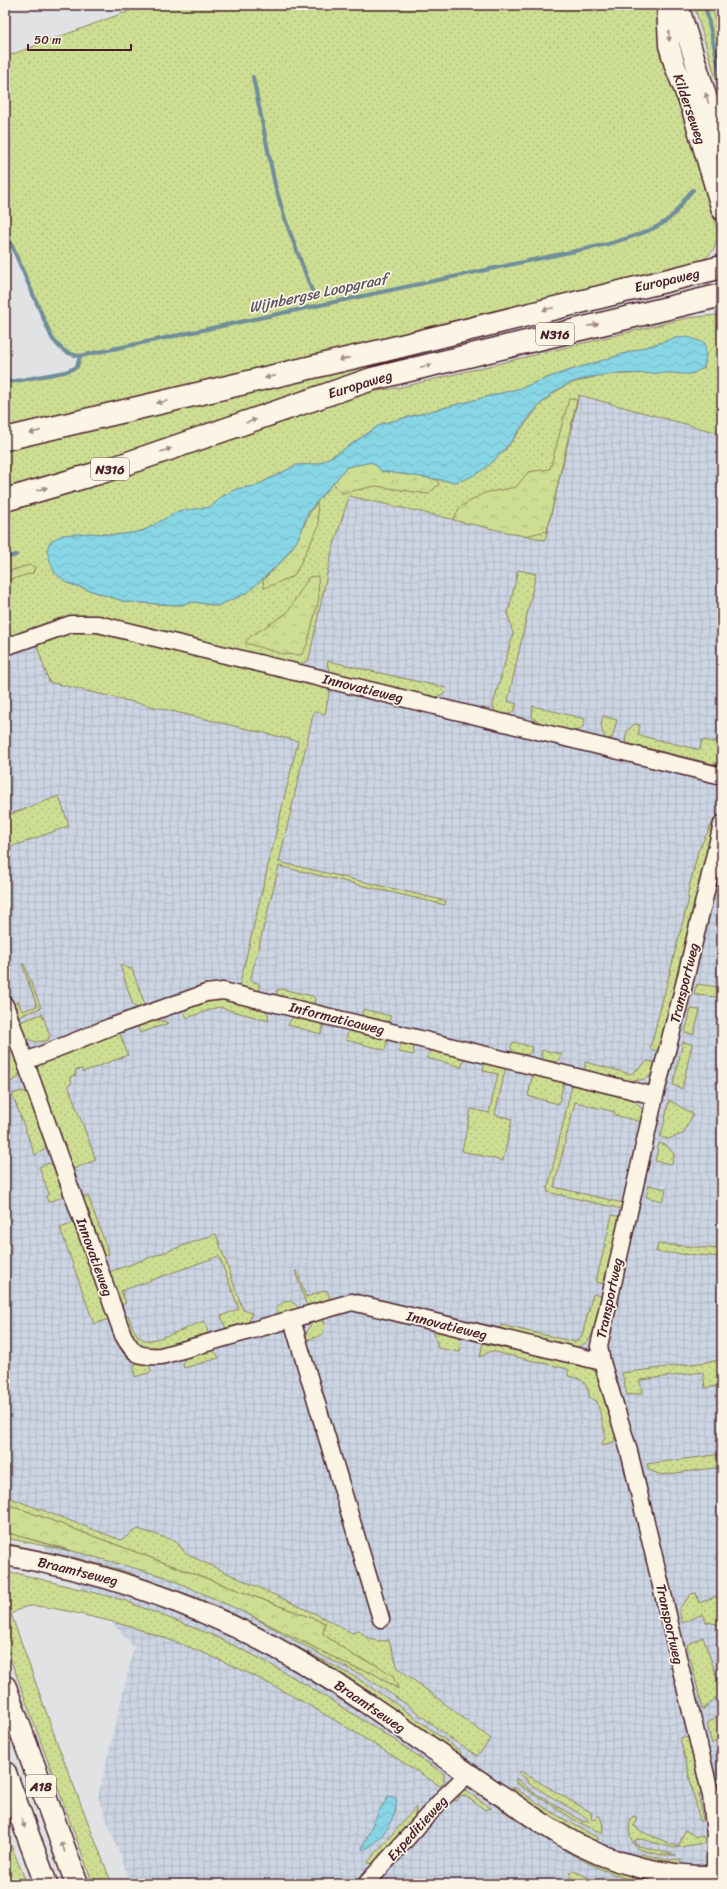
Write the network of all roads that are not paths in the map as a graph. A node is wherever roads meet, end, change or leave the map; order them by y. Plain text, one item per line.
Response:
1 (667, 5) edge
2 (678, 5) edge
3 (722, 148) edge
4 (722, 210) edge
5 (722, 267) edge
6 (722, 295) edge
7 (5, 439) edge
8 (5, 500) edge
9 (5, 647) edge
10 (722, 776) edge
11 (722, 824) edge
12 (5, 1005) edge
13 (26, 1061) junction
14 (656, 1096) junction
15 (292, 1320) junction
16 (602, 1362) junction
17 (11, 1556) edge
18 (381, 1618) dead end
19 (5, 1687) edge
20 (5, 1773) edge
21 (468, 1774) junction
22 (711, 1796) junction
23 (722, 1824) edge
24 (719, 1879) edge
25 (46, 1884) edge
26 (76, 1884) edge
27 (366, 1884) edge

1 -> 4 street, Kilderseweg
3 -> 2 street, Kilderseweg
5 -> 7 main road, Europaweg / N316
8 -> 6 main road, Europaweg / N316
9 - 10 street, Innovatieweg
11 - 14 street, Transportweg
12 - 13 street, Innovatieweg
13 - 14 street, Informaticaweg
13 - 15 street, Innovatieweg
14 - 16 street, Transportweg
15 - 16 street, Innovatieweg
15 - 18 street
16 - 22 street, Transportweg
17 - 21 street, Braamtseweg
26 -> 19 main road, A18
20 -> 25 main road, A18
21 - 24 street, Braamtseweg
21 - 27 street, Expeditieweg
22 - 23 street, Transportweg
22 - 24 street, Transportweg

